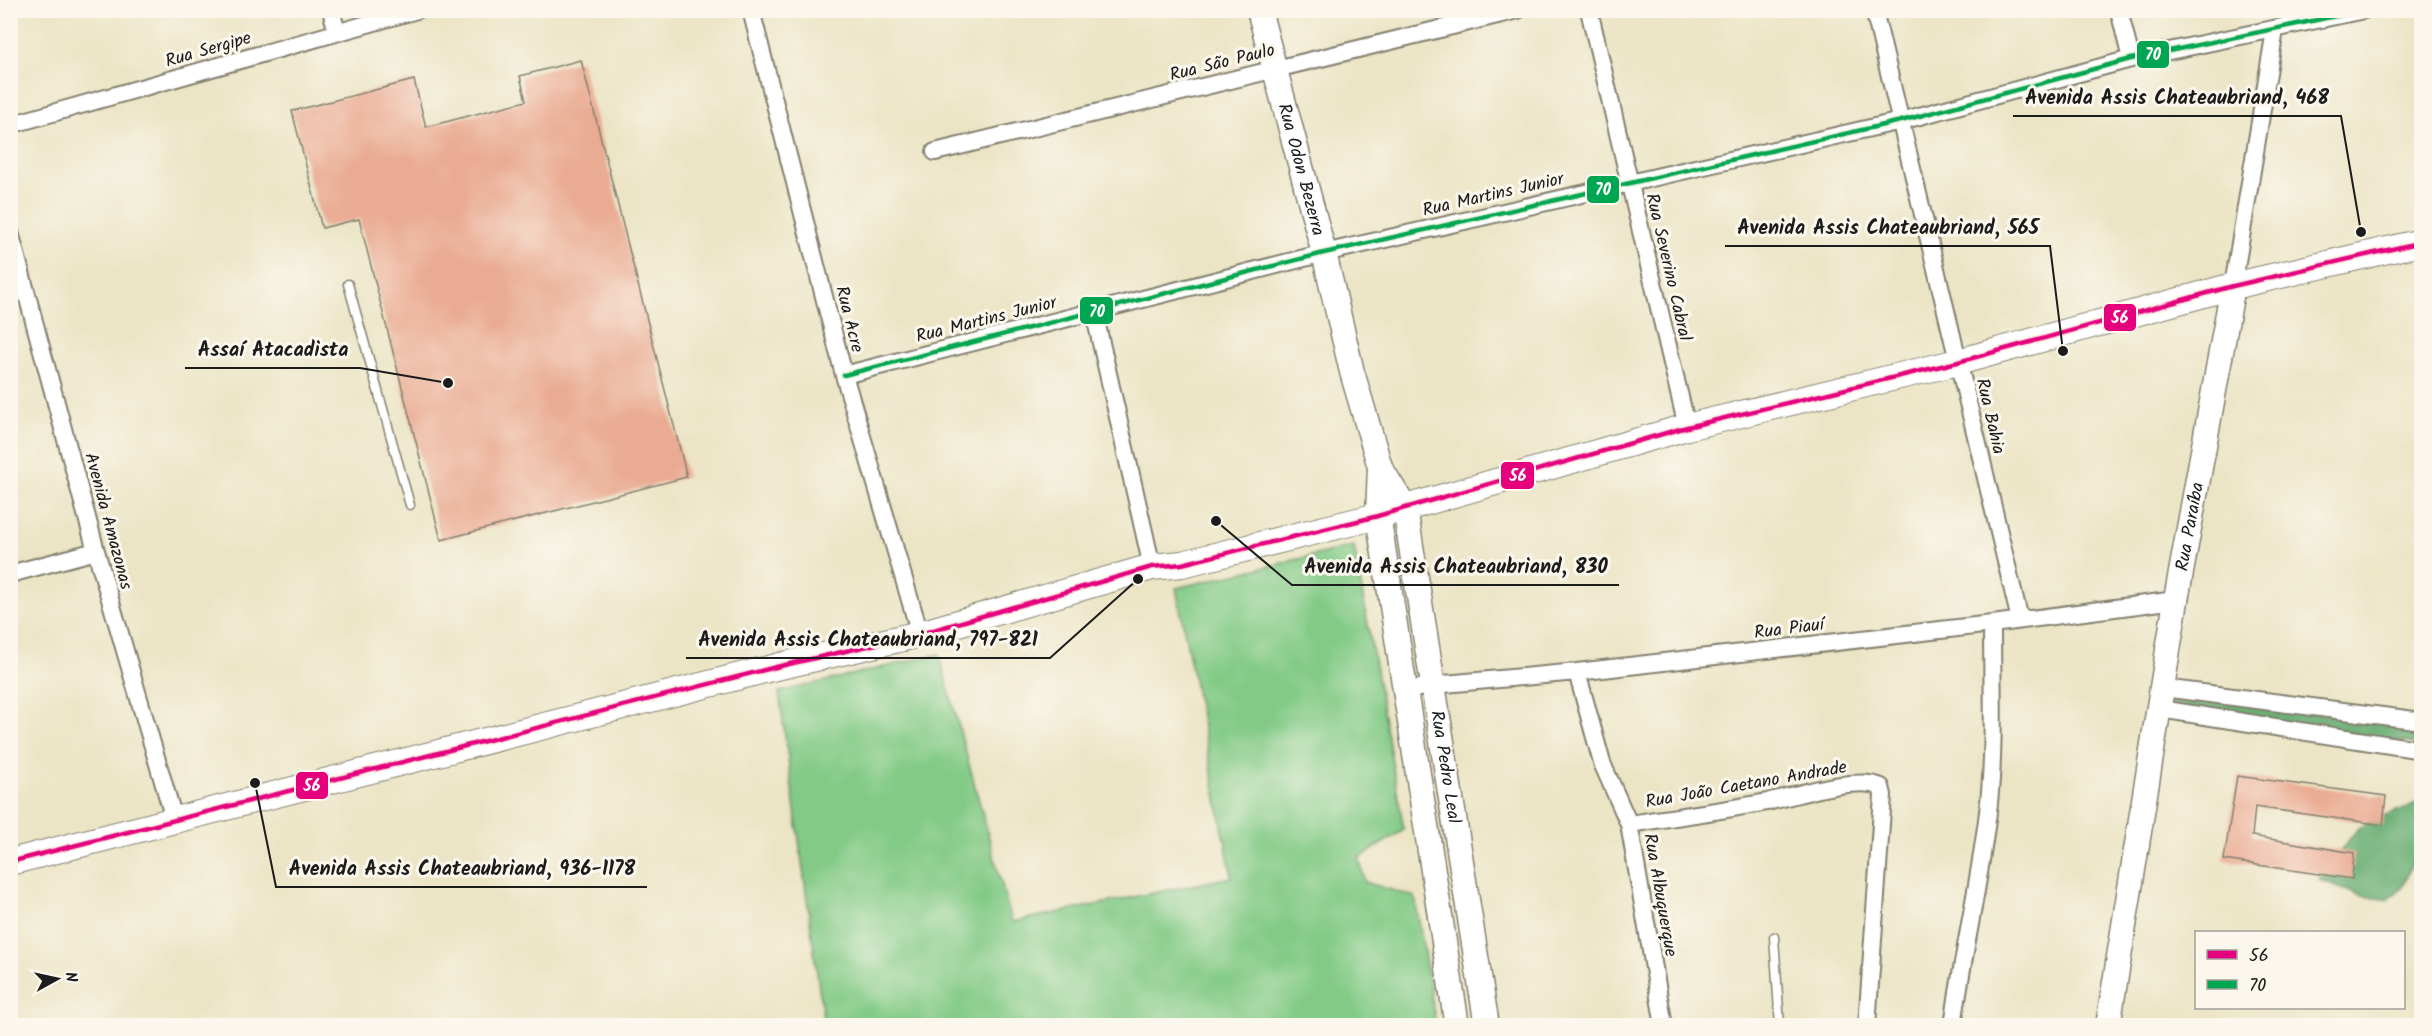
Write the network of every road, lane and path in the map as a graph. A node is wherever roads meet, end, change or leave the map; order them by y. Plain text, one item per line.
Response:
1 (331, 10) edge
2 (417, 10) edge
3 (752, 10) edge
4 (1259, 10) edge
5 (1518, 10) edge
6 (1589, 10) edge
7 (1874, 10) edge
8 (2119, 10) edge
9 (2364, 10) edge
10 (2275, 30) junction
11 (338, 32) junction
12 (2132, 59) junction
13 (1274, 69) junction
14 (1901, 121) junction
15 (10, 125) edge
16 (935, 152) dead end
17 (1629, 182) junction
18 (10, 232) edge
19 (2421, 242) edge
20 (1324, 253) junction
21 (348, 284) dead end
22 (2233, 286) junction
23 (1094, 312) junction
24 (1958, 362) junction
25 (844, 375) junction
26 (1687, 427) junction
27 (1380, 467) junction
28 (410, 505) dead end
29 (1405, 508) junction
30 (1378, 515) junction
31 (96, 551) junction
32 (1152, 567) junction
33 (10, 574) edge
34 (2176, 600) junction
35 (2020, 620) junction
36 (1992, 624) junction
37 (920, 634) junction
38 (1577, 672) junction
39 (1433, 685) junction
40 (1406, 691) junction
41 (2161, 698) junction
42 (2421, 721) edge
43 (2421, 750) edge
44 (174, 819) junction
45 (1629, 824) junction
46 (10, 862) edge
47 (1774, 937) dead end
48 (1456, 1026) edge
49 (1486, 1026) edge
50 (1664, 1026) edge
51 (1780, 1026) edge
52 (1867, 1026) edge
53 (1953, 1026) edge
54 (2108, 1026) edge

1 - 11 street
2 - 11 street, Rua Sergipe
3 - 25 street, Rua Acre
4 - 13 main road, Rua Odon Bezerra
5 - 13 street, Rua São Paulo
6 - 17 street, Rua Severino Cabral
7 - 14 street, Rua Bahia
8 - 12 street
9 - 10 street, Rua Martins Junior
10 - 12 street, Rua Martins Junior
10 - 22 street, Rua Paraíba
11 - 15 street, Rua Sergipe
12 - 14 street, Rua Martins Junior
13 - 16 street, Rua São Paulo
13 - 20 main road, Rua Odon Bezerra
14 - 17 street, Rua Martins Junior
14 - 24 street, Rua Bahia
17 - 20 street, Rua Martins Junior
17 - 26 street, Rua Severino Cabral
18 - 31 street, Avenida Amazonas
19 - 22 main road
20 - 23 street, Rua Martins Junior
20 - 27 main road, Rua Odon Bezerra
21 - 28 lane
22 - 24 main road
22 - 34 main road, Rua Paraíba
23 - 25 street, Rua Martins Junior
23 - 32 street
24 - 26 main road
24 - 35 street, Rua Bahia
25 - 37 street, Rua Acre
26 - 29 main road
27 - 29 main road, Rua Odon Bezerra
27 - 30 main road, Rua Odon Bezerra
29 - 30 main road
29 - 39 main road, Rua Pedro Leal
30 - 32 main road
30 - 40 main road, Rua Pedro Leal
31 - 33 street
31 - 44 street, Avenida Amazonas
32 - 37 main road
34 - 35 street, Rua Piauí
34 - 41 main road, Rua Paraíba
35 - 36 street, Rua Piauí
36 - 38 street, Rua Piauí
36 - 53 street
37 - 44 main road
38 - 39 street, Rua Piauí
38 - 45 street, Rua Albuquerque
39 - 40 street, Rua Piauí
39 - 49 main road, Rua Pedro Leal
40 - 48 main road, Rua Pedro Leal
41 - 42 street
41 - 43 street
41 - 54 main road, Rua Paraíba
44 - 46 main road
45 - 50 street, Rua Albuquerque
45 - 52 street, Rua João Caetano Andrade
47 - 51 lane

